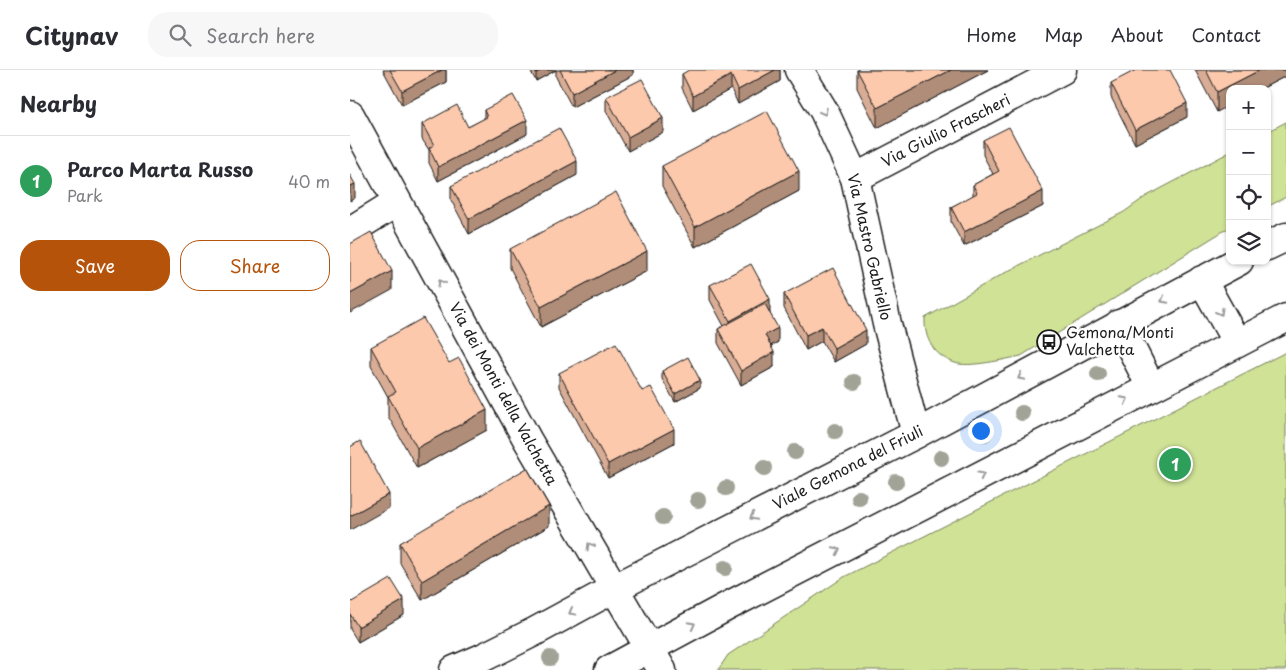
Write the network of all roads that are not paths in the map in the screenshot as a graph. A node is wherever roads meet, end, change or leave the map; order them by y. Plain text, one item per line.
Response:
1 (799, 70) edge
2 (1060, 71) edge
3 (350, 116) edge
4 (855, 178) junction
5 (397, 202) junction
6 (350, 231) edge
7 (1286, 236) edge
8 (1271, 244) edge
9 (1231, 265) edge
10 (1202, 280) junction
11 (1286, 318) edge
12 (1119, 324) junction
13 (1237, 343) junction
14 (1151, 387) junction
15 (916, 434) junction
16 (615, 588) junction
17 (656, 659) edge
18 (454, 670) edge
19 (609, 670) edge

1 -> 4 street, Via Mastro Gabriello
2 - 4 street, Via Giulio Frascheri
3 - 5 street, Via dei Monti della Valchetta
4 - 15 street, Via Mastro Gabriello
5 - 6 street
16 -> 5 street, Via dei Monti della Valchetta
7 - 8 street
9 - 10 street, Viale Gemona del Friuli
10 -> 12 street, Viale Gemona del Friuli
10 -> 13 street
11 - 13 street
12 - 14 street
12 -> 15 street, Viale Gemona del Friuli
13 - 14 street
17 -> 14 street
15 -> 16 street, Viale Gemona del Friuli
16 - 17 street, Via dei Monti della Valchetta
16 -> 18 street, Viale Gemona del Friuli
17 - 19 street

